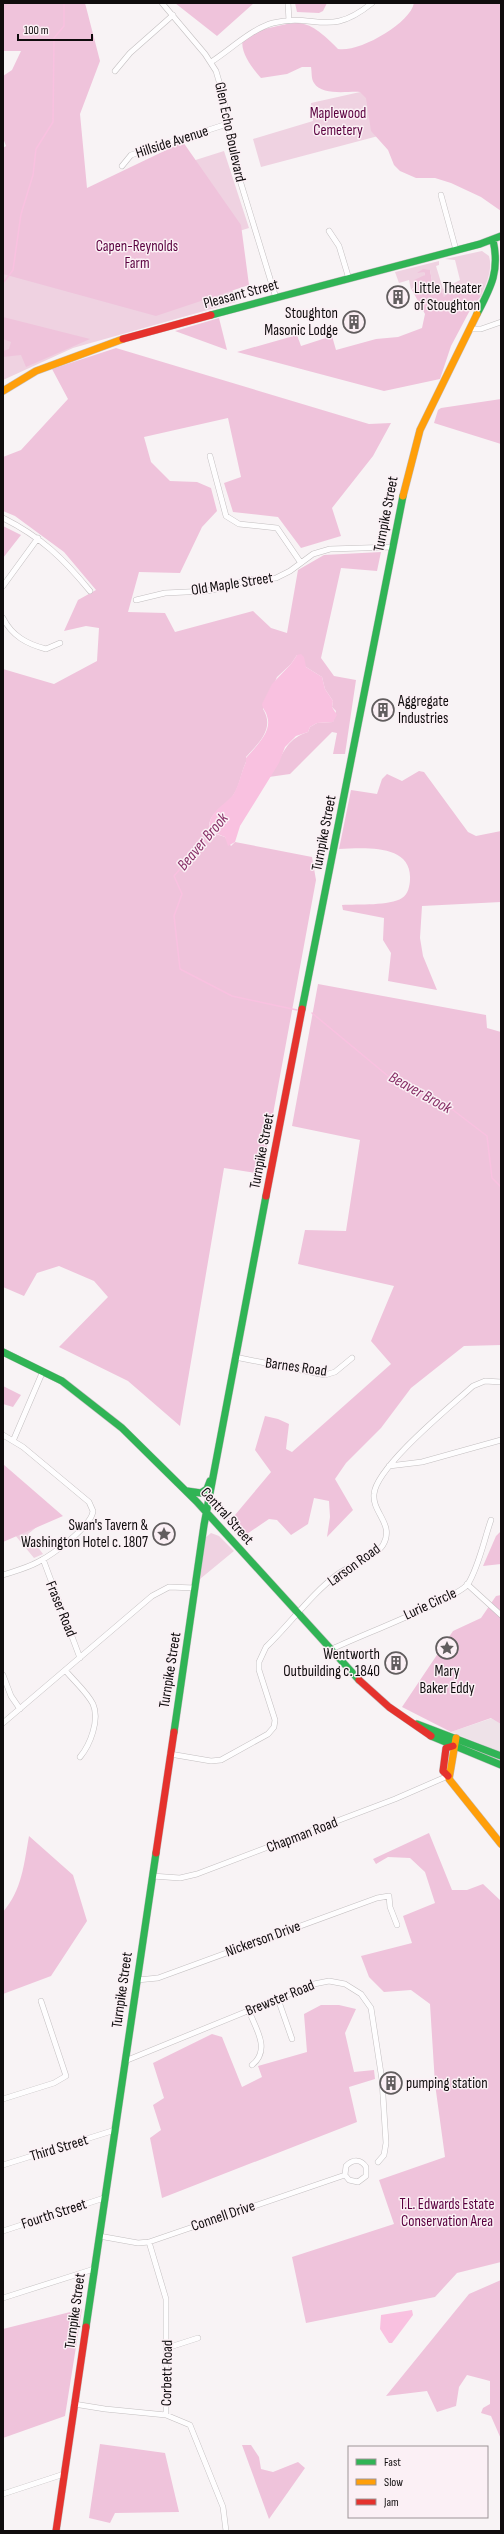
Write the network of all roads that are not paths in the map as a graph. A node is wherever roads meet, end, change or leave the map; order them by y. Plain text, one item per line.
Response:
1 (162, 3) edge
2 (288, 3) edge
3 (372, 3) edge
4 (173, 15) junction
5 (290, 21) junction
6 (211, 62) junction
7 (115, 71) dead end
8 (227, 124) junction
9 (122, 166) dead end
10 (441, 195) dead end
11 (329, 231) dead end
12 (501, 236) edge
13 (494, 240) junction
14 (456, 250) junction
15 (348, 279) junction
16 (276, 298) junction
17 (501, 322) edge
18 (471, 329) junction
19 (3, 391) edge
20 (210, 456) dead end
21 (3, 518) edge
22 (38, 538) junction
23 (392, 547) junction
24 (301, 563) junction
25 (3, 586) edge
26 (90, 591) dead end
27 (136, 600) dead end
28 (3, 618) edge
29 (60, 644) dead end
30 (3, 1352) edge
31 (235, 1357) junction
32 (352, 1358) dead end
33 (43, 1371) junction
34 (501, 1382) edge
35 (3, 1435) edge
36 (501, 1440) edge
37 (14, 1441) junction
38 (217, 1454) junction
39 (389, 1466) junction
40 (186, 1491) junction
41 (206, 1513) junction
42 (491, 1520) dead end
43 (43, 1559) junction
44 (3, 1575) edge
45 (467, 1584) junction
46 (195, 1588) junction
47 (298, 1615) junction
48 (501, 1615) edge
49 (330, 1650) junction
50 (80, 1658) junction
51 (65, 1670) junction
52 (3, 1675) edge
53 (20, 1709) junction
54 (411, 1722) junction
55 (3, 1723) edge
56 (456, 1738) junction
57 (453, 1746) junction
58 (170, 1754) junction
59 (501, 1756) edge
60 (80, 1757) dead end
61 (501, 1766) edge
62 (448, 1776) junction
63 (501, 1844) edge
64 (152, 1876) junction
65 (397, 1925) dead end
66 (137, 1980) junction
67 (278, 1999) junction
68 (41, 2001) dead end
69 (249, 2011) junction
70 (292, 2039) dead end
71 (125, 2061) junction
72 (252, 2065) dead end
73 (3, 2099) edge
74 (114, 2130) junction
75 (378, 2162) dead end
76 (3, 2165) edge
77 (345, 2175) junction
78 (104, 2198) junction
79 (3, 2231) edge
80 (99, 2236) junction
81 (149, 2242) junction
82 (94, 2268) junction
83 (3, 2298) edge
84 (198, 2338) dead end
85 (167, 2348) junction
86 (74, 2404) junction
87 (166, 2415) junction
88 (64, 2474) junction
89 (3, 2494) edge
90 (56, 2531) edge
91 (226, 2531) edge

1 - 4 street, Glen Echo Boulevard
2 - 5 street
3 - 5 street
4 - 6 street, Glen Echo Boulevard
4 - 7 street
5 - 6 street
6 - 8 street, Glen Echo Boulevard
8 - 9 street, Hillside Avenue
8 - 16 street, Glen Echo Boulevard
10 - 14 street
11 - 15 street
12 - 13 street
13 - 14 street, Pleasant Street
13 - 18 street, Turnpike Street
14 - 15 street, Pleasant Street
15 - 16 street, Pleasant Street
16 - 19 street, Pleasant Street
17 - 18 street
18 - 23 street, Turnpike Street
20 - 24 street
21 - 22 street
22 - 25 street
22 - 26 street
23 - 24 street, Old Maple Street
23 - 31 street, Turnpike Street
24 - 27 street, Old Maple Street
28 - 29 street
30 - 33 street, Central Street
31 - 32 street, Barnes Road
31 - 38 street, Turnpike Street
33 - 37 street
33 - 40 street, Central Street
34 - 39 street, Larson Road
35 - 37 street
36 - 39 street
37 - 43 street
38 - 40 street, Turnpike Street
38 - 41 street, Turnpike Street
39 - 47 street, Larson Road
40 - 41 street, Central Street
41 - 46 street, Turnpike Street
41 - 47 street, Central Street
42 - 45 street, Lurie Circle
43 - 44 street
43 - 50 street, Fraser Road
45 - 48 street
45 - 49 street, Lurie Circle
46 - 50 street
46 - 58 street, Turnpike Street
47 - 49 street, Central Street
47 - 58 street
49 - 54 street, Central Street
50 - 51 street
51 - 53 street
51 - 60 street
52 - 53 street
53 - 55 street
54 - 56 street, Central Street
54 - 57 street, Central Street
56 - 57 street
56 - 59 street, Central Street
57 - 61 street, Central Street
57 - 62 street
58 - 64 street, Turnpike Street
62 - 63 street
62 - 64 street, Chapman Road
64 - 66 street, Turnpike Street
65 - 66 street, Nickerson Drive
66 - 71 street, Turnpike Street
67 - 69 street, Brewster Road
67 - 70 street
67 - 75 street, Brewster Road
68 - 73 street
69 - 71 street, Brewster Road
69 - 72 street
71 - 74 street, Turnpike Street
74 - 76 street, Third Street
74 - 78 street, Turnpike Street
77 - 77 street
77 - 81 street, Connell Drive
78 - 79 street, Fourth Street
78 - 80 street, Turnpike Street
80 - 81 street, Connell Drive
80 - 82 street, Turnpike Street
81 - 85 street, Corbett Road
82 - 83 street
82 - 86 street, Turnpike Street
84 - 85 street
85 - 87 street, Corbett Road
86 - 87 street
86 - 88 street, Turnpike Street
87 - 91 street, Corbett Road
88 - 89 street
88 - 90 street, Turnpike Street

